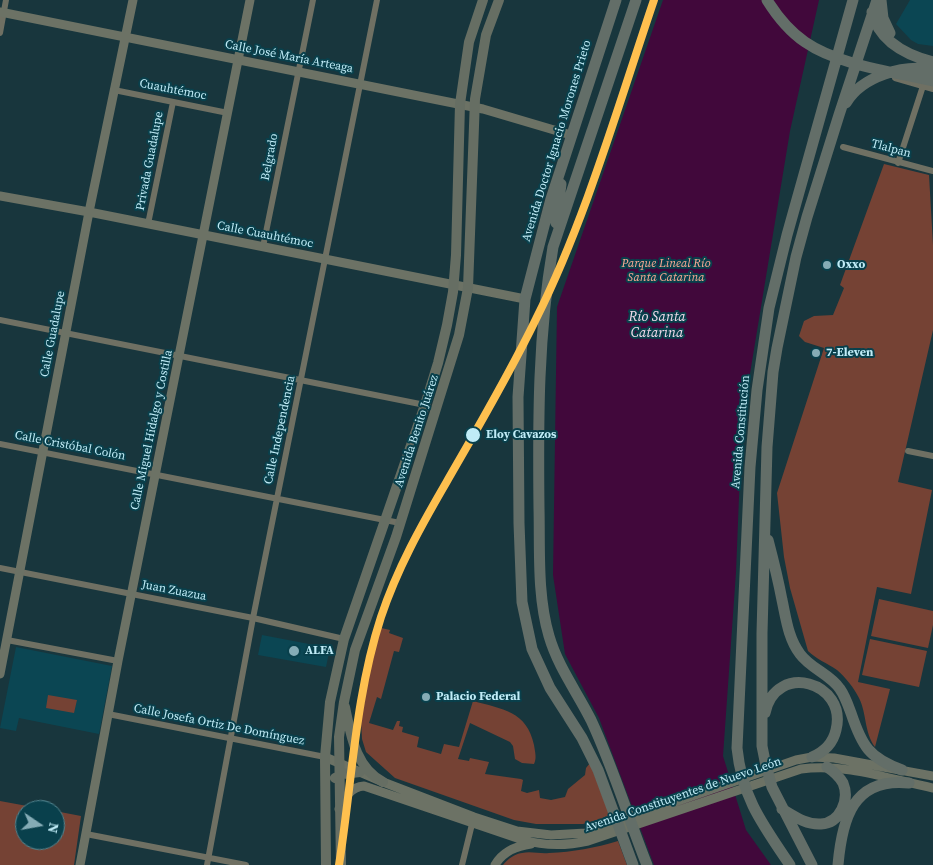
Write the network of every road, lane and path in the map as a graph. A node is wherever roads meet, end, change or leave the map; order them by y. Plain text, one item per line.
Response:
1 (6, 0) edge
2 (132, 0) edge
3 (250, 0) edge
4 (313, 0) edge
5 (377, 0) edge
6 (483, 0) edge
7 (499, 0) edge
8 (616, 0) edge
9 (636, 0) edge
10 (767, 0) edge
11 (853, 0) edge
12 (870, 0) edge
13 (877, 0) edge
14 (882, 0) edge
15 (2, 13) edge
16 (0, 33) edge
17 (126, 36) junction
18 (933, 54) edge
19 (238, 61) junction
20 (933, 62) edge
21 (933, 70) edge
22 (298, 71) junction
23 (884, 75) junction
24 (361, 84) junction
25 (928, 84) edge
26 (933, 89) edge
27 (114, 90) junction
28 (173, 102) junction
29 (460, 104) junction
30 (474, 107) junction
31 (228, 113) junction
32 (839, 115) junction
33 (570, 135) junction
34 (843, 147) dead end
35 (562, 163) junction
36 (898, 163) junction
37 (933, 171) edge
38 (0, 196) edge
39 (89, 212) junction
40 (148, 224) junction
41 (204, 236) junction
42 (263, 247) junction
43 (553, 247) junction
44 (325, 259) junction
45 (454, 285) junction
46 (468, 288) junction
47 (525, 299) junction
48 (0, 320) edge
49 (66, 333) junction
50 (180, 355) junction
51 (302, 380) junction
52 (425, 404) junction
53 (0, 444) edge
54 (44, 452) junction
55 (908, 452) dead end
56 (933, 456) edge
57 (156, 475) junction
58 (277, 499) junction
59 (385, 520) junction
60 (400, 523) junction
61 (765, 524) junction
62 (0, 568) edge
63 (21, 572) junction
64 (132, 594) junction
65 (253, 618) junction
66 (344, 639) junction
67 (7, 640) junction
68 (118, 661) junction
69 (0, 674) edge
70 (344, 702) junction
71 (108, 714) junction
72 (762, 727) junction
73 (231, 738) junction
74 (325, 757) junction
75 (812, 757) junction
76 (338, 762) junction
77 (827, 767) junction
78 (902, 770) junction
79 (360, 772) junction
80 (339, 776) junction
81 (933, 776) edge
82 (382, 782) junction
83 (909, 783) junction
84 (326, 785) junction
85 (933, 788) edge
86 (339, 809) junction
87 (782, 809) junction
88 (473, 820) junction
89 (86, 834) junction
90 (587, 837) junction
91 (539, 844) junction
92 (208, 861) edge
93 (80, 865) edge
94 (246, 865) edge
95 (326, 865) edge
96 (341, 865) edge
97 (462, 865) edge
98 (495, 865) edge
99 (633, 865) edge
100 (647, 865) edge
101 (790, 865) edge
102 (812, 865) edge
103 (838, 865) edge

1 - 15 street
2 - 17 street, Calle Guadalupe
3 - 19 street, Calle Miguel Hidalgo y Costilla
4 - 22 street, Belgrado
5 - 24 street, Calle Independencia
6 - 29 main road, Avenida Benito Juárez
7 - 30 main road, Avenida Benito Juárez
8 - 33 highway, Avenida Doctor Ignacio Morones Prieto
9 - 43 highway
10 - 25 highway
11 - 101 highway, Avenida Constitución
12 - 20 highway
13 - 32 highway
14 - 18 highway
15 - 16 street
15 - 17 street, Calle José María Arteaga
17 - 19 street, Calle José María Arteaga
17 - 27 street, Calle Guadalupe
19 - 22 street, Calle José María Arteaga
19 - 31 street, Calle Miguel Hidalgo y Costilla
21 - 23 highway
22 - 24 street, Calle José María Arteaga
22 - 42 street, Belgrado
23 - 25 street
23 - 32 highway
24 - 29 street, Calle José María Arteaga
24 - 44 street, Calle Independencia
25 - 26 street
25 - 36 street
27 - 28 street, Cuauhtémoc
27 - 39 street, Calle Guadalupe
28 - 31 street, Cuauhtémoc
28 - 40 street, Privada Guadalupe
29 - 30 street, Calle José María Arteaga
29 - 45 main road, Avenida Benito Juárez
30 - 33 street, Calle José María Arteaga
30 - 46 main road, Avenida Benito Juárez
31 - 41 street, Calle Miguel Hidalgo y Costilla
32 - 61 highway
33 - 35 highway, Avenida Doctor Ignacio Morones Prieto
34 - 36 street, Tlalpan
35 - 43 highway
35 - 47 highway, Avenida Doctor Ignacio Morones Prieto
36 - 37 street, Tlalpan
38 - 39 street, Calle Cuauhtémoc
39 - 40 street, Calle Cuauhtémoc
39 - 49 street, Calle Guadalupe
40 - 41 street, Calle Cuauhtémoc
41 - 42 street, Calle Cuauhtémoc
41 - 50 street, Calle Miguel Hidalgo y Costilla
42 - 44 street, Calle Cuauhtémoc
43 - 100 highway
44 - 45 street, Calle Cuauhtémoc
44 - 51 street, Calle Independencia
45 - 46 street, Calle Cuauhtémoc
45 - 52 main road, Avenida Benito Juárez
46 - 47 street, Calle Cuauhtémoc
46 - 60 main road, Avenida Benito Juárez
47 - 99 highway, Avenida Doctor Ignacio Morones Prieto
48 - 49 street
49 - 50 street
49 - 54 street, Calle Guadalupe
50 - 51 street
50 - 57 street, Calle Miguel Hidalgo y Costilla
51 - 52 street
51 - 58 street, Calle Independencia
52 - 59 main road, Avenida Benito Juárez
53 - 54 street, Calle Cristóbal Colón
54 - 57 street, Calle Cristóbal Colón
54 - 63 street, Calle Guadalupe
55 - 56 street
57 - 58 street, Calle Cristóbal Colón
57 - 64 street, Calle Miguel Hidalgo y Costilla
58 - 59 street, Calle Cristóbal Colón
58 - 65 street, Calle Independencia
59 - 60 street, Calle Cristóbal Colón
59 - 66 main road, Avenida Benito Juárez
60 - 70 main road, Avenida Benito Juárez
61 - 72 highway
61 - 78 highway
62 - 63 street, Juan Zuazua
63 - 64 street, Juan Zuazua
63 - 67 street, Calle Guadalupe
64 - 65 street, Juan Zuazua
64 - 68 street, Calle Miguel Hidalgo y Costilla
65 - 66 street, Juan Zuazua
65 - 73 street, Calle Independencia
66 - 74 main road, Avenida Benito Juárez
67 - 68 street
67 - 69 street, Calle Guadalupe
68 - 71 street, Calle Miguel Hidalgo y Costilla
70 - 76 main road, Avenida Benito Juárez
70 - 82 main road
71 - 73 street, Calle Josefa Ortiz De Domínguez
71 - 89 street, Calle Miguel Hidalgo y Costilla
72 - 75 highway
72 - 87 highway
73 - 74 street, Calle Josefa Ortiz De Domínguez
73 - 92 street, Calle Independencia
74 - 76 street, Avenida Constituyentes de Nuevo León
74 - 84 main road, Avenida Benito Juárez
75 - 78 street, Avenida Constituyentes de Nuevo León
75 - 90 street, Avenida Constituyentes de Nuevo León
76 - 79 street, Avenida Constituyentes de Nuevo León
76 - 80 main road, Avenida Benito Juárez
77 - 83 street, Avenida Constituyentes de Nuevo León
77 - 87 highway
77 - 90 street, Avenida Constituyentes de Nuevo León
78 - 81 street, Avenida Constituyentes de Nuevo León
79 - 80 main road
79 - 82 street, Avenida Constituyentes de Nuevo León
80 - 84 main road
80 - 86 main road, Avenida Benito Juárez
82 - 88 street, Avenida Constituyentes de Nuevo León
83 - 85 street, Avenida Constituyentes de Nuevo León
83 - 103 highway
84 - 95 main road, Avenida Benito Juárez
86 - 88 street, Avenida Constituyentes de Nuevo León
86 - 96 main road, Avenida Benito Juárez
87 - 102 highway
88 - 90 street, Avenida Constituyentes de Nuevo León
88 - 91 street, Avenida Constituyentes de Nuevo León
88 - 97 street
89 - 92 street
89 - 93 street, Calle Miguel Hidalgo y Costilla
90 - 91 street, Avenida Constituyentes de Nuevo León
91 - 98 street
92 - 94 street

